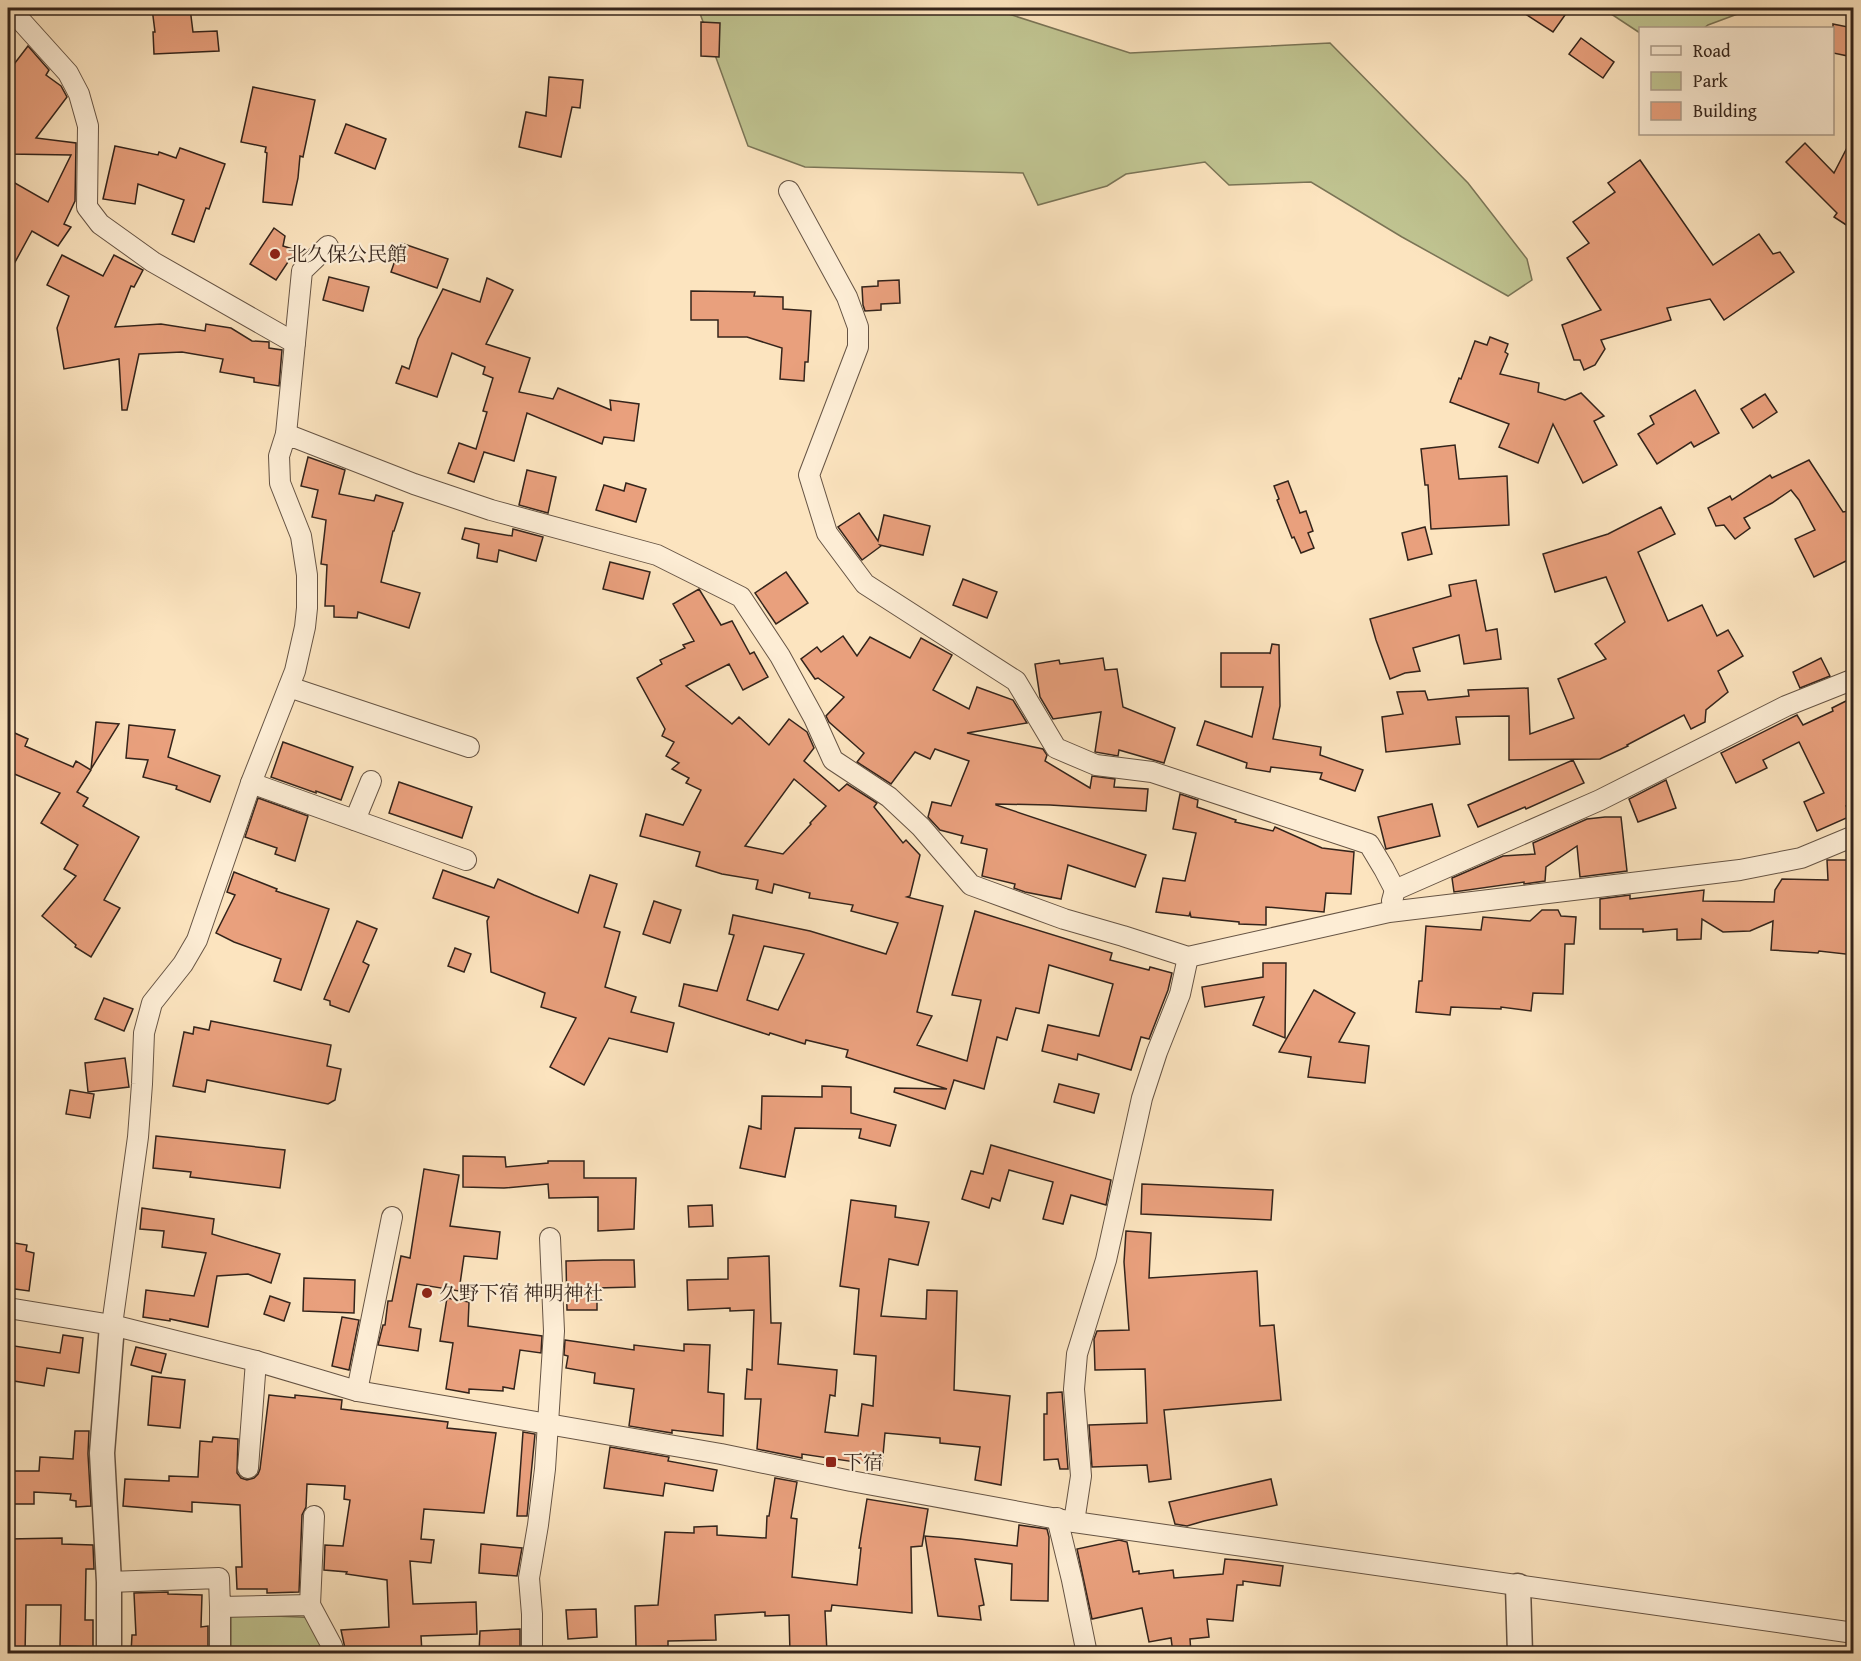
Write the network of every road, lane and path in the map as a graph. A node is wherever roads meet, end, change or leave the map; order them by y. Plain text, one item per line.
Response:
1 (8, 8) edge
2 (789, 191) dead end
3 (328, 246) dead end
4 (295, 343) junction
5 (286, 434) junction
6 (1854, 679) edge
7 (289, 687) junction
8 (469, 747) dead end
9 (371, 781) dead end
10 (251, 783) junction
11 (355, 820) junction
12 (1854, 836) edge
13 (466, 860) dead end
14 (1395, 890) junction
15 (1389, 912) junction
16 (1188, 957) junction
17 (392, 1217) dead end
18 (550, 1238) dead end
19 (8, 1308) edge
20 (111, 1325) junction
21 (256, 1361) junction
22 (357, 1391) junction
23 (548, 1424) junction
24 (248, 1468) dead end
25 (314, 1516) dead end
26 (1066, 1520) junction
27 (109, 1582) junction
28 (1518, 1586) junction
29 (310, 1605) junction
30 (220, 1607) junction
31 (1854, 1633) edge
32 (109, 1653) edge
33 (220, 1653) edge
34 (334, 1653) edge
35 (532, 1653) edge
36 (1087, 1653) edge
37 (1520, 1653) edge

1 - 4 street
2 - 14 street
3 - 4 street
4 - 5 street
5 - 7 street
5 - 16 street
6 - 14 street
7 - 8 street
7 - 10 street
9 - 11 street
10 - 11 street
10 - 20 street
11 - 13 street
12 - 15 street
14 - 15 street
15 - 16 street
16 - 26 street
17 - 22 street
18 - 23 street
19 - 20 street
20 - 21 street
20 - 27 street
21 - 22 street
21 - 24 street
22 - 23 street
23 - 26 street
23 - 35 street
25 - 29 street
26 - 28 street
26 - 36 street
27 - 30 street
27 - 32 street
28 - 31 street
28 - 37 street
29 - 30 street
29 - 34 street
30 - 33 street

